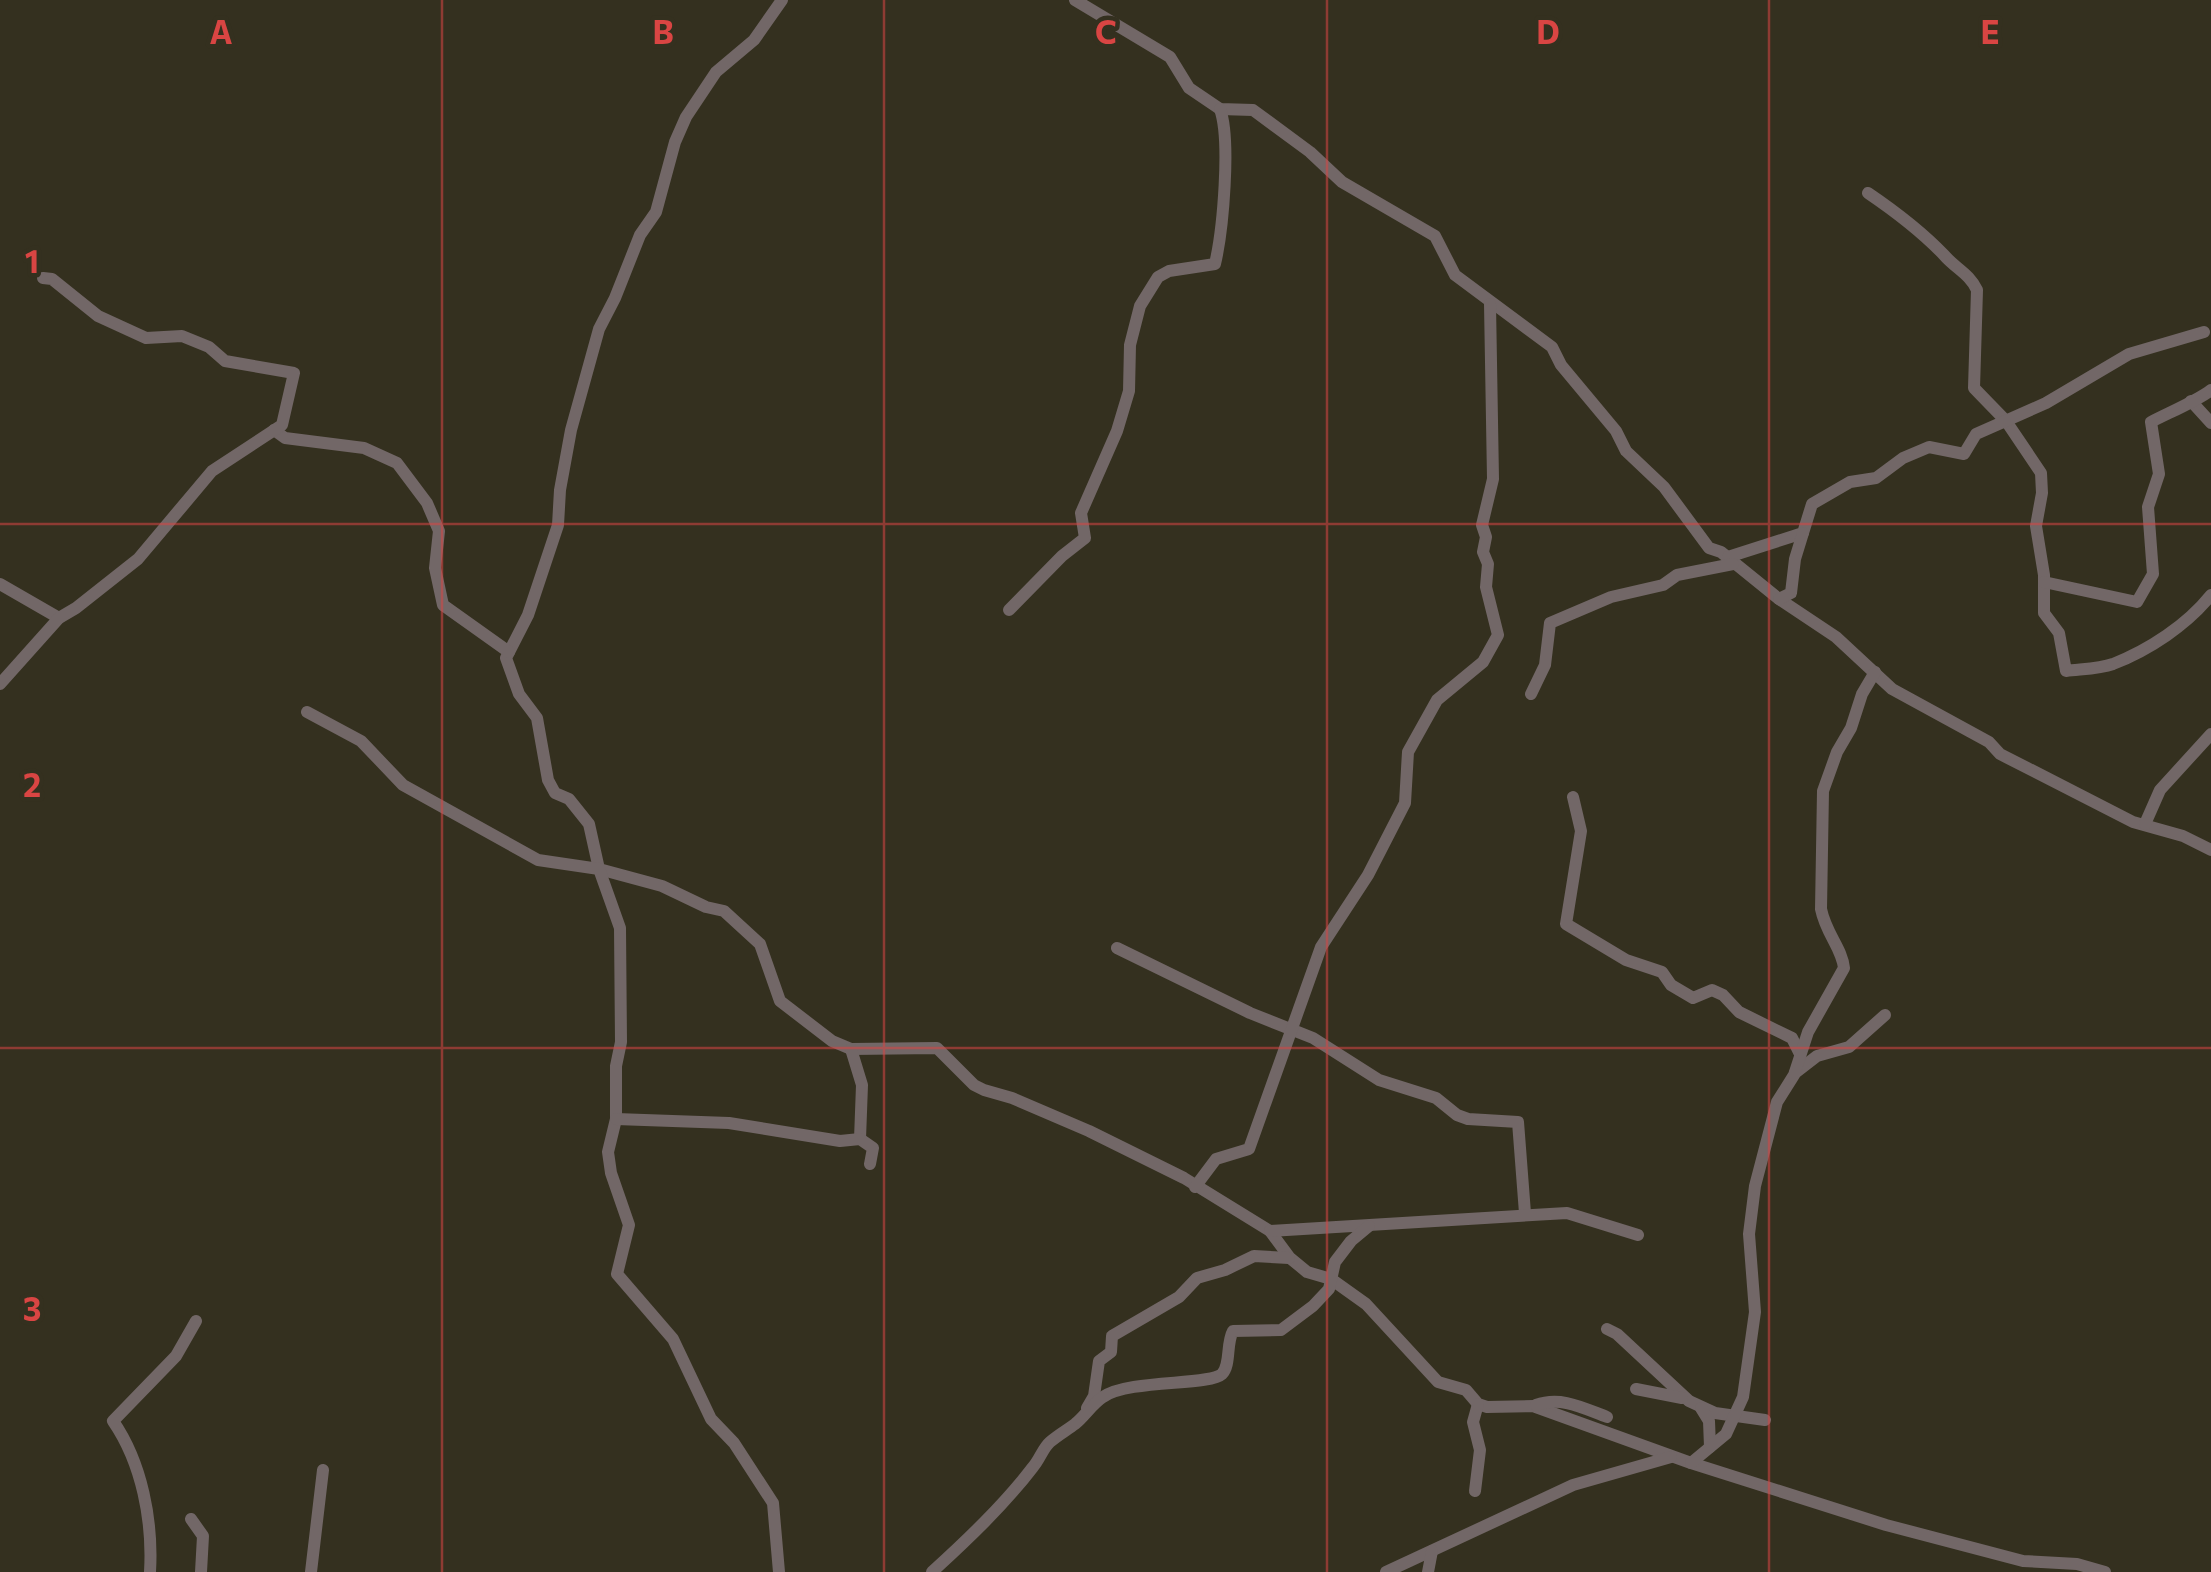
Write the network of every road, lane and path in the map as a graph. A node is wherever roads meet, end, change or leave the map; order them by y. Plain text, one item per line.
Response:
1 (782, 0) edge
2 (1076, 0) edge
3 (1220, 109) junction
4 (1868, 193) dead end
5 (43, 278) dead end
6 (1490, 304) junction
7 (2204, 332) dead end
8 (2211, 390) edge
9 (2191, 401) junction
10 (2006, 422) junction
11 (2211, 423) edge
12 (274, 430) junction
13 (1803, 532) junction
14 (1731, 561) junction
15 (2044, 582) junction
16 (0, 584) edge
17 (2211, 594) edge
18 (1779, 599) junction
19 (1009, 610) dead end
20 (59, 618) junction
21 (510, 652) junction
22 (1875, 672) junction
23 (0, 684) edge
24 (1531, 694) dead end
25 (308, 712) dead end
26 (2211, 734) edge
27 (1573, 797) dead end
28 (2145, 824) junction
29 (2211, 850) edge
30 (599, 870) junction
31 (1118, 948) dead end
32 (1885, 1015) dead end
33 (1294, 1028) junction
34 (851, 1049) junction
35 (1800, 1054) junction
36 (1795, 1072) junction
37 (616, 1119) junction
38 (860, 1139) junction
39 (870, 1164) dead end
40 (1195, 1186) junction
41 (1525, 1214) junction
42 (1370, 1226) junction
43 (1270, 1231) junction
44 (1638, 1235) dead end
45 (1290, 1258) junction
46 (1332, 1279) junction
47 (196, 1321) dead end
48 (1607, 1329) dead end
49 (1636, 1389) dead end
50 (1478, 1404) junction
51 (1695, 1405) junction
52 (1533, 1406) junction
53 (1737, 1416) junction
54 (1607, 1417) dead end
55 (1765, 1420) dead end
56 (1078, 1422) junction
57 (1710, 1448) junction
58 (1673, 1457) junction
59 (1691, 1463) junction
60 (323, 1470) dead end
61 (1475, 1491) dead end
62 (190, 1519) dead end
63 (1432, 1551) junction
64 (150, 1572) edge
65 (201, 1572) edge
66 (311, 1572) edge
67 (779, 1572) edge
68 (932, 1572) edge
69 (1386, 1572) edge
70 (1428, 1572) edge
71 (2106, 1572) edge

1 - 21 street
2 - 3 street
3 - 6 street
3 - 19 street
4 - 10 street
5 - 12 street
6 - 14 street
6 - 33 street
7 - 10 street
8 - 9 street
9 - 11 street
9 - 15 street
10 - 13 street
10 - 15 street
12 - 20 street
12 - 21 street
13 - 14 street
13 - 18 street
14 - 18 street
14 - 24 street
15 - 17 street
16 - 20 street
18 - 22 street
20 - 23 street
21 - 30 street
22 - 28 street
22 - 35 street
25 - 30 street
26 - 28 street
27 - 35 street
28 - 29 street
30 - 34 street
30 - 37 street
31 - 33 street
32 - 36 street
33 - 40 street
33 - 41 street
34 - 38 street
34 - 40 street
35 - 36 street
36 - 53 street
37 - 38 street
37 - 67 street
38 - 39 street
40 - 43 street
41 - 42 street
41 - 44 street
42 - 43 street
42 - 46 street
43 - 45 street
45 - 46 street
45 - 56 street
46 - 50 street
46 - 56 street
47 - 64 street
48 - 51 street
49 - 51 street
50 - 52 street
50 - 61 street
51 - 53 street
51 - 57 street
52 - 54 street
52 - 58 street
53 - 55 street
53 - 57 street
56 - 68 street
57 - 59 street
58 - 59 street
58 - 63 street
59 - 71 street
60 - 66 street
62 - 65 street
63 - 69 street
63 - 70 street

